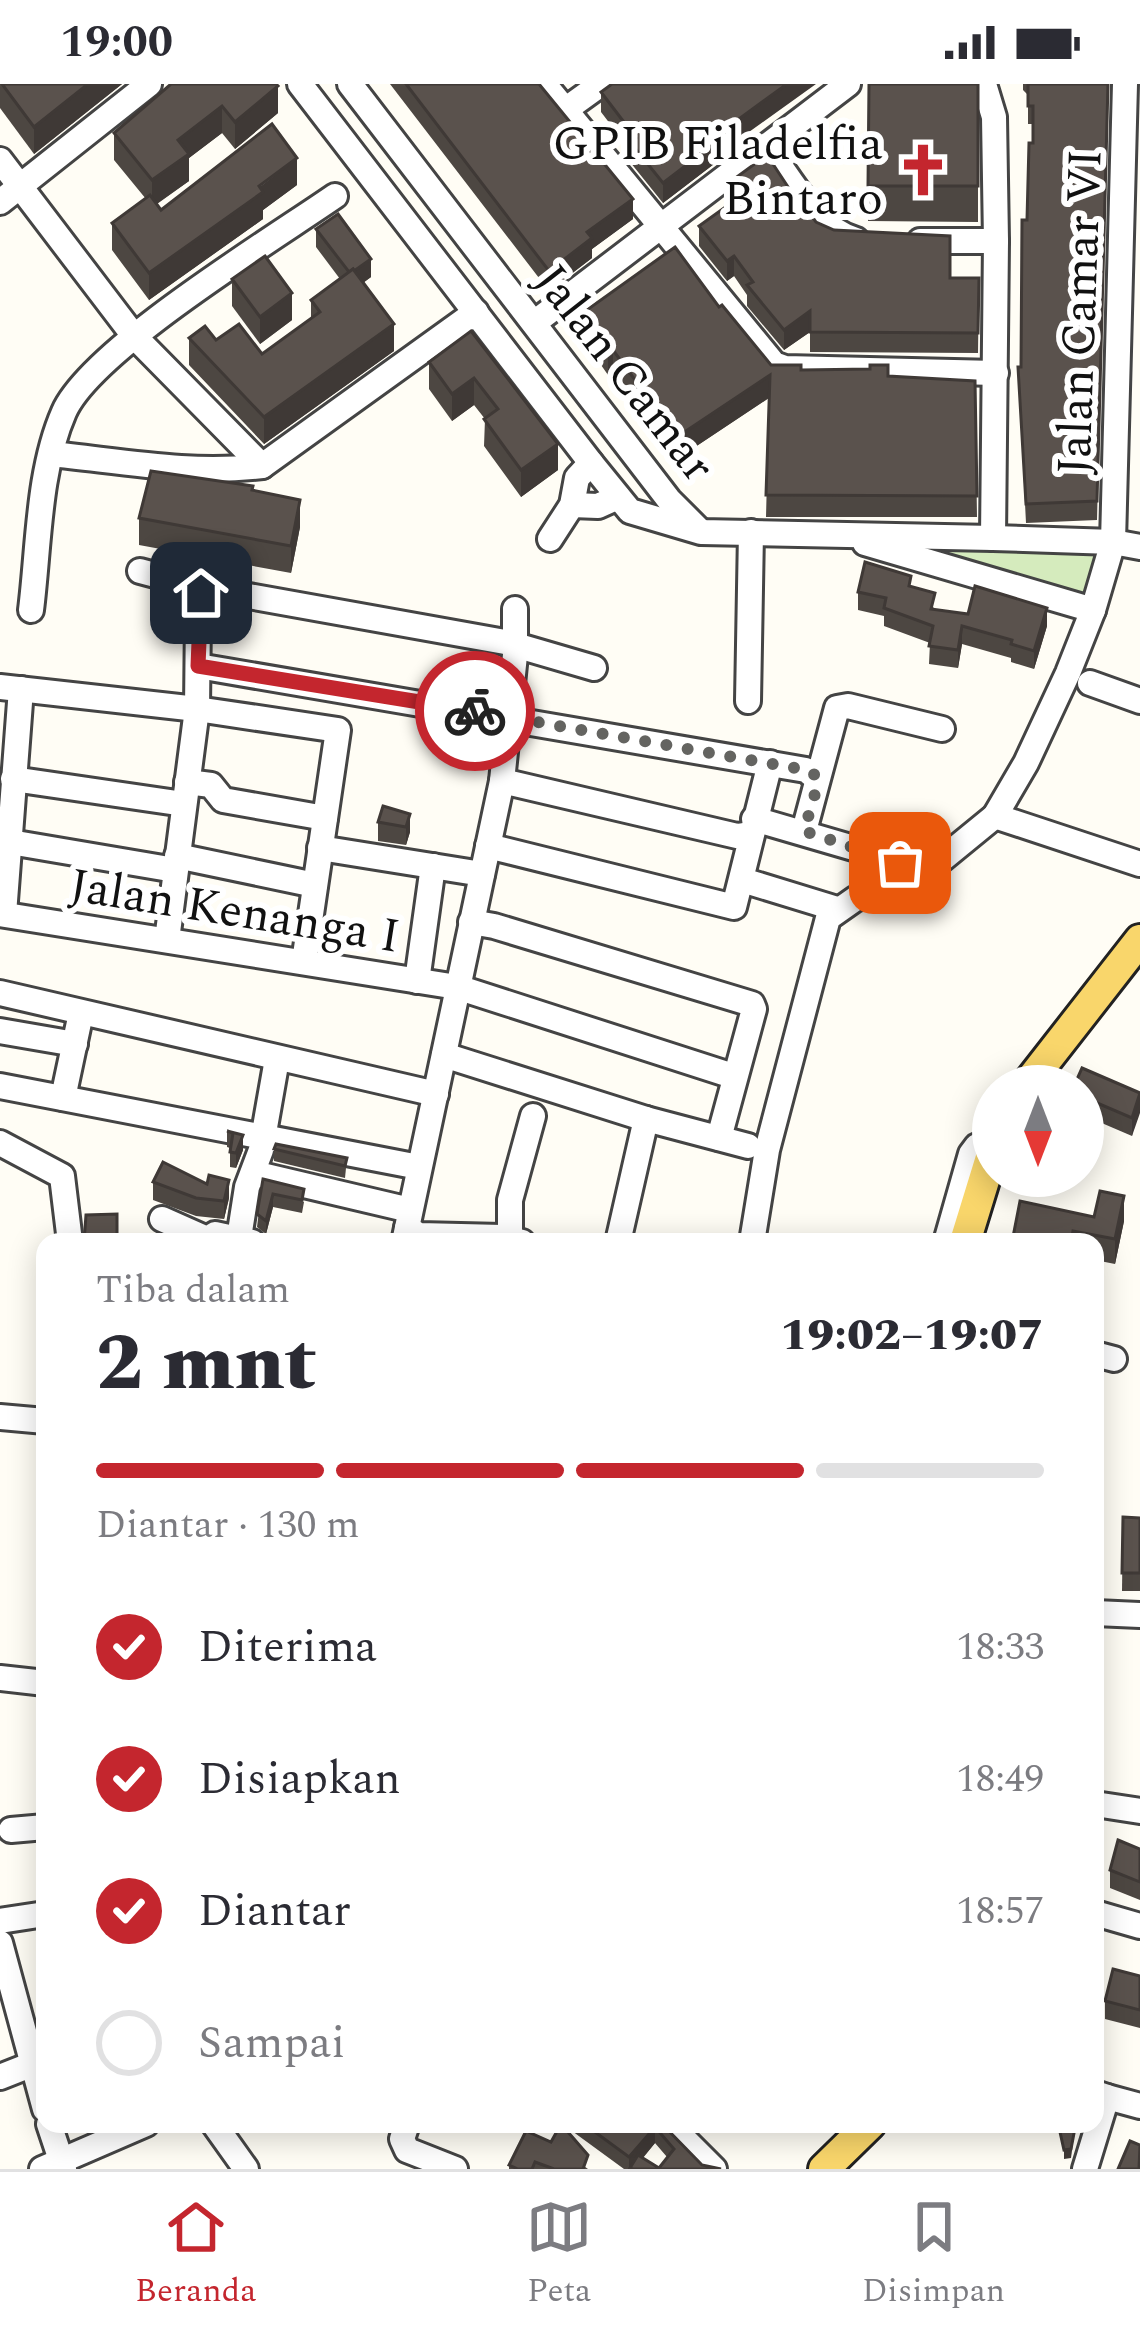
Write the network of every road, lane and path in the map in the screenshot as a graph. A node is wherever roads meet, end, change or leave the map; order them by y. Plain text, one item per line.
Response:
1 (149, 84) edge
2 (300, 84) edge
3 (350, 84) edge
4 (544, 84) edge
5 (601, 84) edge
6 (848, 84) edge
7 (984, 84) edge
8 (1125, 84) edge
9 (565, 110) junction
10 (766, 147) junction
11 (0, 160) edge
12 (1132, 164) edge
13 (10, 194) edge
14 (335, 196) dead end
15 (659, 228) junction
16 (996, 242) junction
17 (476, 312) junction
18 (534, 323) junction
19 (134, 336) junction
20 (996, 373) junction
21 (51, 454) junction
22 (591, 464) junction
23 (262, 466) junction
24 (618, 497) junction
25 (669, 500) junction
26 (572, 506) junction
27 (638, 515) junction
28 (701, 532) junction
29 (751, 532) junction
30 (831, 533) junction
31 (993, 538) junction
32 (550, 539) dead end
33 (1113, 542) junction
34 (1140, 547) edge
35 (140, 571) dead end
36 (205, 588) junction
37 (515, 608) dead end
38 (31, 610) dead end
39 (1093, 610) junction
40 (514, 647) junction
41 (198, 666) junction
42 (593, 668) dead end
43 (1090, 683) dead end
44 (10, 688) edge
45 (748, 700) dead end
46 (1140, 701) edge
47 (197, 709) junction
48 (510, 716) junction
49 (942, 729) dead end
50 (770, 763) junction
51 (816, 778) junction
52 (13, 779) junction
53 (502, 781) junction
54 (186, 793) junction
55 (995, 816) junction
56 (325, 818) junction
57 (752, 826) junction
58 (804, 831) junction
59 (10, 842) junction
60 (488, 846) junction
61 (320, 848) junction
62 (176, 863) junction
63 (1140, 864) edge
64 (433, 866) junction
65 (928, 869) junction
66 (482, 874) junction
67 (752, 883) dead end
68 (315, 885) junction
69 (837, 909) junction
70 (2, 914) edge
71 (471, 922) junction
72 (167, 940) junction
73 (1140, 940) edge
74 (304, 962) junction
75 (416, 980) junction
76 (457, 987) junction
77 (0, 993) edge
78 (81, 1012) junction
79 (0, 1031) edge
80 (74, 1044) junction
81 (444, 1055) junction
82 (277, 1059) junction
83 (1042, 1065) edge
84 (733, 1076) junction
85 (0, 1086) edge
86 (436, 1094) junction
87 (63, 1098) junction
88 (533, 1116) dead end
89 (646, 1119) junction
90 (264, 1137) junction
91 (719, 1138) junction
92 (0, 1143) edge
93 (748, 1146) dead end
94 (972, 1152) edge
95 (419, 1166) junction
96 (253, 1173) junction
97 (979, 1197) edge
98 (162, 1219) dead end
99 (407, 1226) edge
100 (69, 1233) edge
101 (191, 1233) edge
102 (247, 1233) edge
103 (512, 1233) edge
104 (620, 1233) edge
105 (753, 1233) edge
106 (948, 1233) edge
107 (968, 1233) edge
108 (0, 1417) edge
109 (36, 1420) edge
110 (1104, 1614) edge
111 (1140, 1616) edge
112 (0, 1678) edge
113 (36, 1682) edge
114 (1104, 1805) edge
115 (1140, 1811) edge
116 (36, 1829) edge
117 (11, 1830) dead end
118 (36, 1915) edge
119 (1104, 1916) edge
120 (0, 1921) edge
121 (1140, 1926) edge
122 (0, 1942) edge
123 (36, 2053) edge
124 (36, 2063) edge
125 (0, 2077) edge
126 (1104, 2096) edge
127 (1140, 2106) edge
128 (50, 2133) edge
129 (127, 2133) edge
130 (220, 2133) edge
131 (404, 2133) edge
132 (687, 2133) edge
133 (861, 2133) edge
134 (1093, 2133) edge
135 (56, 2167) edge
136 (448, 2168) edge
137 (246, 2169) edge
138 (714, 2169) edge
139 (824, 2169) edge
140 (1085, 2169) edge

1 - 13 street
2 - 17 street
3 - 18 street, Jalan Camar
4 - 9 street
5 - 9 street
6 - 10 street
7 - 16 street
8 - 12 street, Jalan Camar VI
9 - 15 street
10 - 15 street
10 - 16 street
11 - 13 street
12 - 33 street, Jalan Camar VI
13 - 19 street
14 - 19 street
15 - 18 street
15 - 20 street
16 - 20 street
17 - 22 street
17 - 23 street
18 - 25 street, Jalan Camar
19 - 21 street
19 - 23 street
20 - 31 street
21 - 23 street
21 - 38 street
22 - 24 street
22 - 26 street
24 - 26 street
24 - 27 street
25 - 27 street
25 - 28 street, Jalan Camar
26 - 32 street
27 - 28 street
28 - 29 street, Jalan Camar
29 - 30 street, Jalan Camar
29 - 45 street
30 - 31 street, Jalan Camar
30 - 39 street
31 - 33 street, Jalan Camar
33 - 34 street, Jalan Camar
33 - 39 street, Jalan Camar VI
35 - 36 street
36 - 40 street
36 - 41 street
37 - 40 street
39 - 55 street, Jalan Camar VI
40 - 42 street
40 - 48 street
41 - 47 street
41 - 48 street
43 - 46 street
44 - 47 street
44 - 52 street
47 - 54 street
47 - 56 street
48 - 50 street
48 - 53 street
49 - 51 street
50 - 51 street
50 - 57 street
51 - 58 street
52 - 54 street
52 - 59 street
53 - 57 street
53 - 60 street
54 - 56 street
54 - 62 street
55 - 63 street
55 - 65 street
56 - 61 street
57 - 58 street
57 - 60 street
58 - 65 street
59 - 62 street
59 - 70 street
60 - 66 street
61 - 64 street
61 - 68 street
62 - 68 street
62 - 72 street
64 - 66 street
64 - 75 street
65 - 69 street
66 - 71 street
67 - 69 street
68 - 74 street
69 - 105 street
70 - 72 street, Jalan Kenanga I
71 - 76 street
71 - 84 street
72 - 74 street, Jalan Kenanga I
73 - 83 main road
74 - 75 street, Jalan Kenanga I
75 - 76 street, Jalan Kenanga I
76 - 81 street
76 - 84 street, Jalan Kenanga I
77 - 78 street
78 - 80 street
78 - 82 street
79 - 80 street
80 - 87 street
81 - 86 street
81 - 89 street
82 - 86 street
82 - 90 street
84 - 91 street
85 - 87 street
86 - 95 street
87 - 90 street
88 - 103 street
89 - 91 street
89 - 104 street
90 - 95 street
90 - 96 street
91 - 93 street
92 - 100 street
94 - 106 street
95 - 99 street
96 - 99 street
96 - 102 street
97 - 107 main road
98 - 101 street
108 - 109 street
110 - 111 street
112 - 113 street
114 - 115 street
116 - 117 street
118 - 120 street
119 - 121 street
122 - 123 street
124 - 125 street
126 - 127 street
128 - 135 street
129 - 135 street
130 - 137 street
131 - 136 street
132 - 138 street
133 - 139 main road
134 - 140 street

